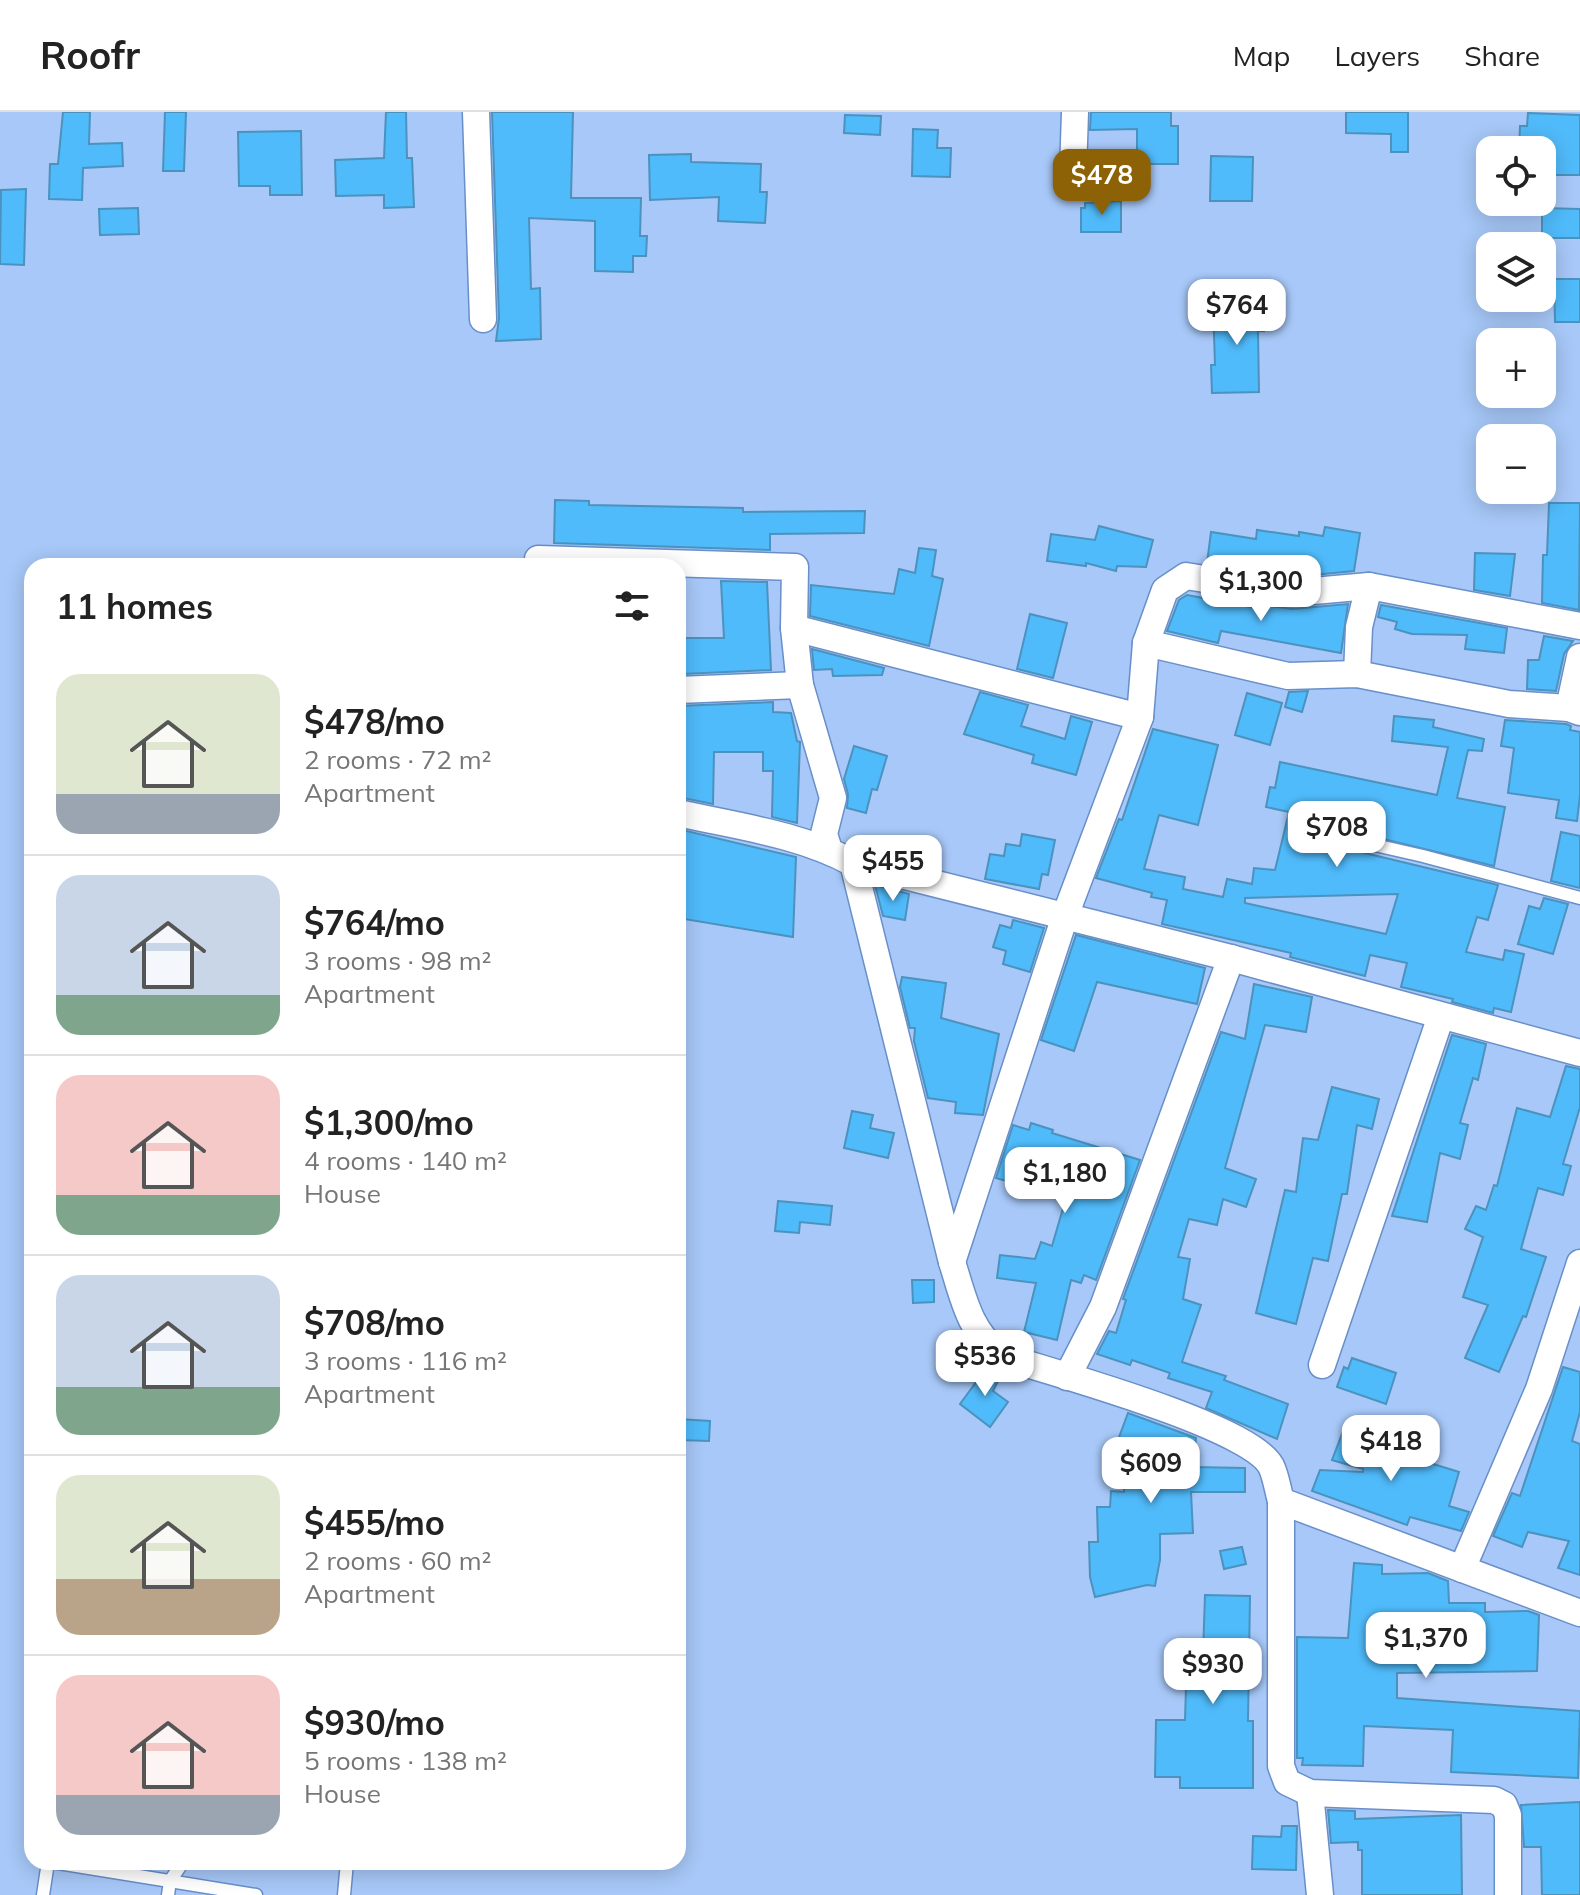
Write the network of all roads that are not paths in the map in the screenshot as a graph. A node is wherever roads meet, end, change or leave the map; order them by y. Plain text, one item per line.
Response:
1 (476, 112) edge
2 (1075, 112) edge
3 (1073, 173) dead end
4 (483, 319) dead end
5 (686, 564) edge
6 (1369, 586) junction
7 (1580, 626) edge
8 (794, 628) junction
9 (1146, 643) junction
10 (1580, 657) edge
11 (1357, 674) junction
12 (800, 685) junction
13 (686, 690) edge
14 (1574, 710) edge
15 (1140, 717) junction
16 (686, 815) edge
17 (1296, 827) dead end
18 (829, 850) junction
19 (853, 863) junction
20 (1580, 898) edge
21 (1065, 916) junction
22 (1231, 958) junction
23 (1441, 1016) junction
24 (1580, 1053) edge
25 (952, 1262) junction
26 (1580, 1263) edge
27 (1574, 1299) edge
28 (1322, 1365) dead end
29 (1067, 1377) junction
30 (1281, 1501) junction
31 (1462, 1569) junction
32 (1580, 1613) edge
33 (1310, 1793) junction
34 (48, 1870) edge
35 (101, 1870) edge
36 (178, 1870) edge
37 (346, 1870) edge
38 (170, 1881) junction
39 (43, 1895) edge
40 (168, 1895) edge
41 (256, 1895) edge
42 (344, 1895) edge
43 (1320, 1895) edge
44 (1508, 1895) edge

1 - 4 street
2 - 3 street
5 - 8 street
6 - 7 street
6 - 9 street
6 - 11 street
8 - 12 street
8 - 15 street
9 - 11 street
9 - 15 street
10 - 14 street
11 - 14 street
12 - 13 street
12 - 18 street
15 - 21 street
16 - 18 street
17 - 20 lane
18 - 19 street
19 - 21 street
19 - 25 street
21 - 22 street
21 - 25 street
22 - 23 street
22 - 29 street
23 - 24 street
23 - 28 street
25 - 29 street
26 - 27 street
27 - 31 street
29 - 30 street
30 - 31 street
30 - 33 street
31 - 32 street
33 - 43 street
33 - 44 street
34 - 39 lane
35 - 38 lane
36 - 38 lane
37 - 42 lane
38 - 40 lane
38 - 41 lane

